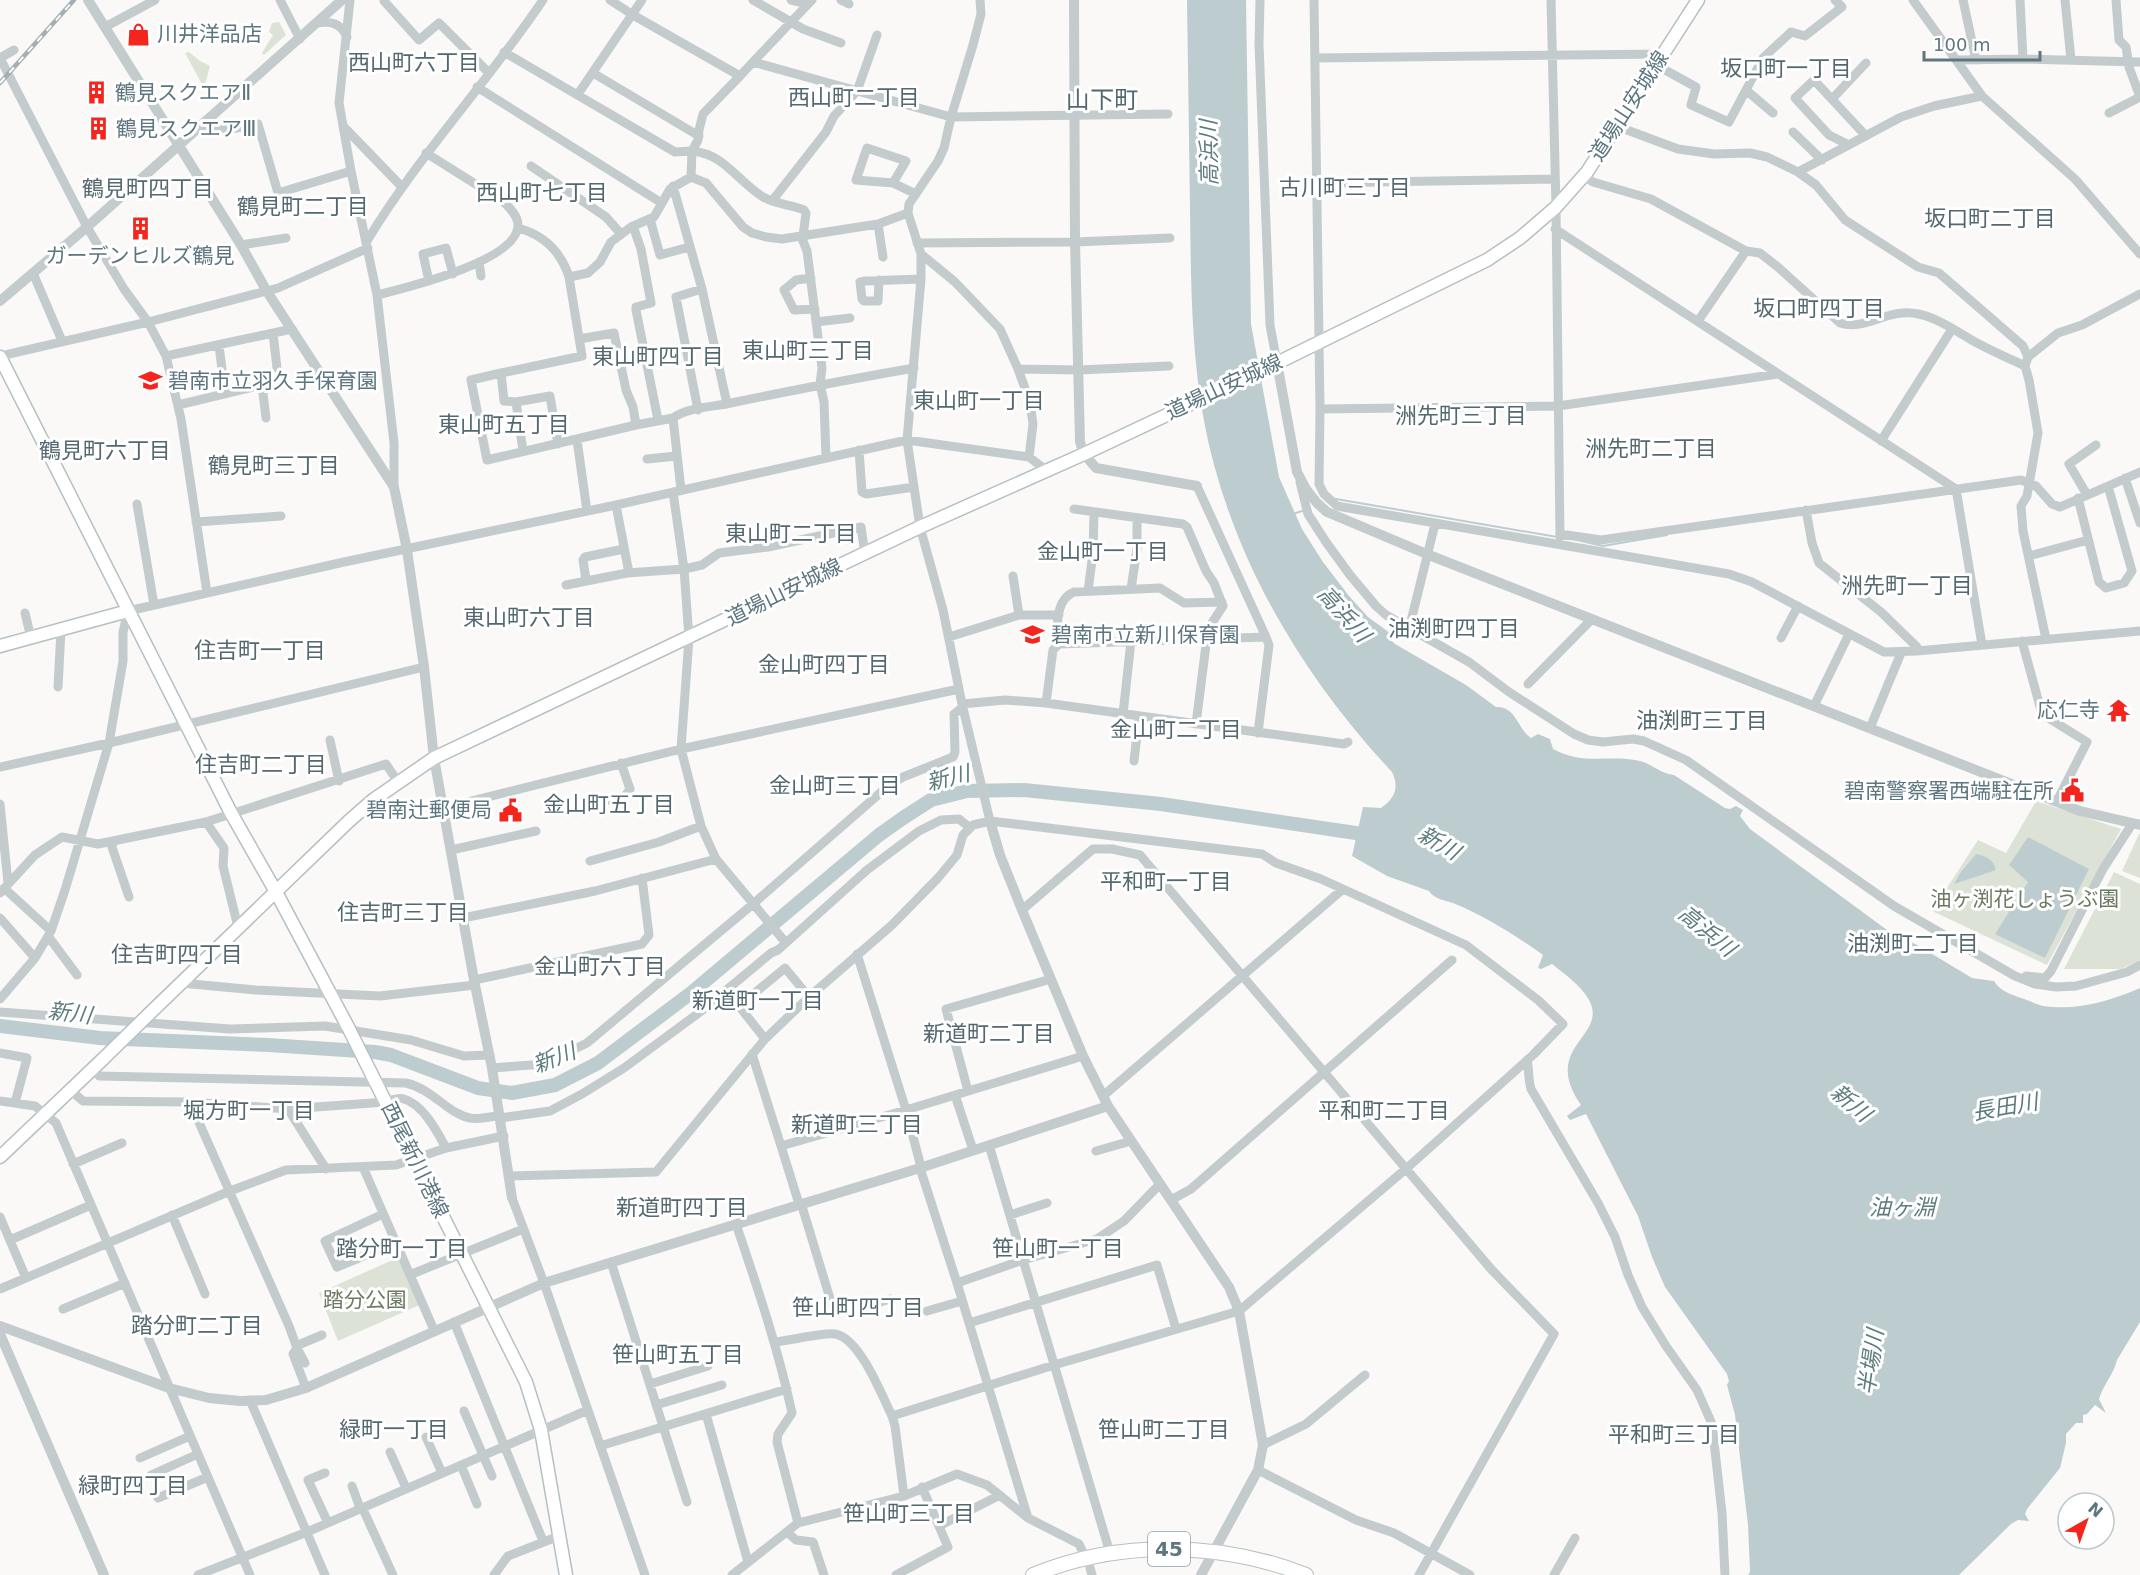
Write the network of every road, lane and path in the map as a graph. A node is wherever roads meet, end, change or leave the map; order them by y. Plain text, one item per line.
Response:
1 (88, 0) edge
2 (155, 0) edge
3 (280, 0) edge
4 (342, 0) edge
5 (350, 0) edge
6 (543, 0) edge
7 (610, 0) edge
8 (642, 0) edge
9 (753, 0) edge
10 (791, 0) edge
11 (980, 0) edge
12 (1074, 0) edge
13 (1260, 0) edge
14 (1314, 0) edge
15 (1551, 0) edge
16 (1698, 0) edge
17 (1835, 0) edge
18 (1913, 0) edge
19 (1963, 0) edge
20 (2020, 0) edge
21 (2065, 0) edge
22 (2116, 0) edge
23 (384, 1) edge
24 (810, 2) edge
25 (633, 15) junction
26 (789, 22) junction
27 (317, 23) junction
28 (105, 27) junction
29 (877, 35) dead end
30 (347, 38) junction
31 (300, 39) junction
32 (841, 43) dead end
33 (14, 50) dead end
34 (504, 52) junction
35 (1552, 54) junction
36 (1663, 54) junction
37 (1316, 58) junction
38 (2023, 59) junction
39 (1958, 60) junction
40 (1976, 60) junction
41 (2071, 60) junction
42 (753, 62) junction
43 (2128, 62) junction
44 (2140, 62) edge
45 (1866, 63) dead end
46 (1656, 65) junction
47 (488, 72) junction
48 (593, 73) junction
49 (740, 76) junction
50 (477, 87) junction
51 (1746, 90) junction
52 (856, 91) junction
53 (578, 94) junction
54 (1982, 96) junction
55 (2140, 97) edge
56 (1832, 99) junction
57 (1773, 113) dead end
58 (2109, 113) dead end
59 (1168, 114) dead end
60 (1075, 116) junction
61 (951, 117) junction
62 (1618, 125) junction
63 (201, 126) junction
64 (343, 126) junction
65 (1793, 132) dead end
66 (699, 136) junction
67 (1866, 136) junction
68 (1849, 145) junction
69 (178, 146) junction
70 (692, 152) junction
71 (426, 153) junction
72 (1822, 160) junction
73 (531, 166) dead end
74 (351, 171) junction
75 (1798, 172) junction
76 (1584, 176) junction
77 (691, 177) junction
78 (1555, 179) junction
79 (893, 183) junction
80 (1318, 183) junction
81 (673, 186) junction
82 (402, 187) junction
83 (916, 194) junction
84 (772, 201) junction
85 (660, 202) junction
86 (1556, 207) junction
87 (908, 213) junction
88 (650, 219) junction
89 (878, 224) junction
90 (633, 226) junction
91 (87, 227) junction
92 (518, 228) junction
93 (1555, 229) junction
94 (621, 234) junction
95 (802, 236) junction
96 (286, 238) dead end
97 (1170, 238) dead end
98 (1075, 242) junction
99 (917, 243) junction
100 (368, 244) junction
101 (241, 245) junction
102 (689, 247) junction
103 (1746, 251) junction
104 (921, 254) junction
105 (2140, 254) edge
106 (883, 257) dead end
107 (478, 262) junction
108 (33, 273) junction
109 (453, 274) junction
110 (481, 276) dead end
111 (569, 277) junction
112 (811, 278) junction
113 (921, 279) junction
114 (879, 280) dead end
115 (429, 281) junction
116 (702, 289) junction
117 (266, 290) junction
118 (2140, 294) edge
119 (377, 295) junction
120 (0, 301) edge
121 (815, 309) junction
122 (850, 318) dead end
123 (1698, 321) junction
124 (148, 322) junction
125 (816, 322) junction
126 (292, 329) junction
127 (1952, 329) junction
128 (273, 333) junction
129 (579, 339) junction
130 (62, 341) junction
131 (1319, 342) junction
132 (219, 345) junction
133 (166, 356) junction
134 (0, 357) edge
135 (2027, 362) junction
136 (1271, 365) junction
137 (1169, 366) dead end
138 (277, 368) dead end
139 (914, 368) junction
140 (1018, 369) junction
141 (1079, 370) junction
142 (501, 373) junction
143 (1778, 374) junction
144 (820, 384) junction
145 (225, 394) junction
146 (516, 402) junction
147 (727, 404) junction
148 (178, 405) junction
149 (1558, 406) junction
150 (1320, 409) junction
151 (699, 410) junction
152 (266, 418) dead end
153 (673, 418) junction
154 (658, 420) junction
155 (636, 425) junction
156 (577, 440) junction
157 (907, 440) junction
158 (1881, 441) junction
159 (558, 444) junction
160 (2096, 445) dead end
161 (860, 450) junction
162 (523, 451) junction
163 (1084, 454) junction
164 (677, 456) junction
165 (826, 457) junction
166 (1029, 457) junction
167 (647, 459) dead end
168 (1046, 470) junction
169 (1297, 472) junction
170 (2140, 472) edge
171 (2125, 478) junction
172 (2028, 484) junction
173 (1197, 486) joint
174 (2108, 486) junction
175 (394, 487) junction
176 (914, 487) junction
177 (1956, 489) junction
178 (677, 491) junction
179 (2082, 496) junction
180 (137, 504) dead end
181 (616, 505) junction
182 (1074, 509) dead end
183 (1806, 510) junction
184 (587, 511) junction
185 (1094, 512) junction
186 (281, 516) dead end
187 (1137, 518) junction
188 (196, 522) junction
189 (2140, 523) edge
190 (1435, 524) junction
191 (920, 527) junction
192 (1560, 534) junction
193 (2088, 540) junction
194 (1559, 546) junction
195 (624, 549) junction
196 (406, 550) junction
197 (865, 554) junction
198 (1429, 555) junction
199 (2028, 556) junction
200 (684, 569) junction
201 (629, 573) junction
202 (1013, 576) dead end
203 (586, 580) junction
204 (566, 585) dead end
205 (1131, 590) junction
206 (1088, 591) junction
207 (207, 593) junction
208 (1222, 602) junction
209 (154, 605) junction
210 (1798, 606) junction
211 (129, 611) junction
212 (25, 613) dead end
213 (1019, 615) junction
214 (1059, 615) junction
215 (1592, 619) junction
216 (1409, 629) junction
217 (61, 630) junction
218 (2140, 631) edge
219 (1849, 634) junction
220 (949, 637) junction
221 (1266, 637) junction
222 (31, 638) junction
223 (689, 638) junction
224 (1208, 638) junction
225 (1781, 638) dead end
226 (2046, 639) junction
227 (1131, 641) junction
228 (2022, 641) junction
229 (1982, 645) junction
230 (0, 646) edge
231 (1056, 646) junction
232 (1917, 651) junction
233 (1901, 653) junction
234 (424, 667) junction
235 (1528, 684) dead end
236 (58, 687) dead end
237 (959, 689) junction
238 (1046, 703) junction
239 (962, 706) junction
240 (1814, 706) junction
241 (1123, 714) junction
242 (1139, 716) junction
243 (186, 724) junction
244 (1196, 724) junction
245 (1870, 728) junction
246 (1258, 733) junction
247 (330, 740) dead end
248 (1348, 742) dead end
249 (109, 743) junction
250 (681, 749) junction
251 (434, 758) junction
252 (1134, 761) dead end
253 (621, 763) junction
254 (0, 767) edge
255 (339, 781) junction
256 (398, 782) junction
257 (2057, 801) junction
258 (597, 803) dead end
259 (0, 804) edge
260 (443, 808) junction
261 (231, 813) junction
262 (990, 821) junction
263 (206, 822) junction
264 (2136, 825) edge
265 (701, 826) junction
266 (970, 828) junction
267 (536, 831) dead end
268 (80, 839) junction
269 (113, 842) junction
270 (451, 850) junction
271 (716, 859) junction
272 (590, 861) dead end
273 (642, 878) junction
274 (4, 888) edge
275 (1343, 889) junction
276 (276, 892) junction
277 (129, 897) dead end
278 (753, 904) junction
279 (1022, 910) junction
280 (0, 918) edge
281 (463, 918) junction
282 (238, 927) junction
283 (49, 933) junction
284 (786, 943) junction
285 (858, 954) junction
286 (35, 958) junction
287 (1452, 960) dead end
288 (2140, 964) edge
289 (76, 975) dead end
290 (2015, 976) junction
291 (1243, 977) junction
292 (1051, 979) junction
293 (474, 982) junction
294 (181, 983) junction
295 (330, 994) junction
296 (809, 997) junction
297 (0, 999) edge
298 (0, 1012) edge
299 (765, 1039) junction
300 (0, 1053) edge
301 (752, 1054) junction
302 (490, 1055) junction
303 (1083, 1056) junction
304 (1527, 1060) junction
305 (492, 1068) junction
306 (1324, 1072) junction
307 (99, 1076) dead end
308 (373, 1078) junction
309 (70, 1090) junction
310 (968, 1091) junction
311 (956, 1095) junction
312 (0, 1101) edge
313 (1105, 1101) junction
314 (190, 1102) junction
315 (386, 1102) junction
316 (15, 1103) junction
317 (288, 1108) junction
318 (906, 1110) junction
319 (44, 1114) junction
320 (500, 1117) junction
321 (504, 1136) junction
322 (1131, 1141) junction
323 (122, 1143) dead end
324 (989, 1145) junction
325 (781, 1146) junction
326 (446, 1149) junction
327 (973, 1150) junction
328 (1096, 1151) dead end
329 (0, 1157) edge
330 (414, 1159) junction
331 (73, 1164) junction
332 (363, 1167) junction
333 (326, 1168) junction
334 (920, 1168) junction
335 (1407, 1168) junction
336 (508, 1176) junction
337 (1160, 1184) junction
338 (230, 1191) junction
339 (512, 1198) joint
340 (1171, 1200) junction
341 (1047, 1203) dead end
342 (800, 1204) junction
343 (90, 1205) junction
344 (383, 1214) junction
345 (172, 1215) junction
346 (1010, 1215) junction
347 (0, 1217) edge
348 (736, 1224) junction
349 (523, 1228) junction
350 (10, 1240) junction
351 (108, 1243) junction
352 (395, 1243) junction
353 (461, 1254) junction
354 (1023, 1260) junction
355 (611, 1262) junction
356 (412, 1274) dead end
357 (26, 1278) junction
358 (957, 1282) junction
359 (125, 1283) junction
360 (544, 1283) junction
361 (0, 1289) edge
362 (205, 1294) dead end
363 (890, 1299) dead end
364 (962, 1301) junction
365 (1036, 1303) junction
366 (487, 1307) junction
367 (63, 1309) dead end
368 (927, 1311) dead end
369 (1239, 1311) junction
370 (454, 1322) junction
371 (969, 1323) junction
372 (0, 1326) edge
373 (1176, 1329) junction
374 (434, 1330) junction
375 (0, 1334) edge
376 (322, 1335) dead end
377 (775, 1342) junction
378 (296, 1346) junction
379 (4, 1355) edge
380 (305, 1364) dead end
381 (1054, 1365) junction
382 (708, 1366) dead end
383 (1365, 1375) dead end
384 (650, 1384) junction
385 (722, 1385) dead end
386 (987, 1386) junction
387 (169, 1388) junction
388 (306, 1388) junction
389 (787, 1389) junction
390 (250, 1400) junction
391 (656, 1406) junction
392 (588, 1410) junction
393 (464, 1411) dead end
394 (706, 1414) junction
395 (892, 1416) junction
396 (663, 1428) junction
397 (541, 1430) junction
398 (190, 1436) junction
399 (426, 1437) dead end
400 (505, 1445) junction
401 (1263, 1445) junction
402 (600, 1446) junction
403 (390, 1452) dead end
404 (198, 1454) junction
405 (483, 1456) junction
406 (140, 1458) dead end
407 (461, 1465) junction
408 (1258, 1470) junction
409 (325, 1473) dead end
410 (442, 1473) junction
411 (151, 1475) dead end
412 (492, 1476) dead end
413 (208, 1477) junction
414 (352, 1486) dead end
415 (922, 1487) junction
416 (406, 1488) junction
417 (1000, 1495) junction
418 (904, 1496) junction
419 (158, 1498) dead end
420 (687, 1502) dead end
421 (477, 1504) dead end
422 (361, 1507) junction
423 (1028, 1518) junction
424 (328, 1523) junction
425 (798, 1523) junction
426 (939, 1526) junction
427 (307, 1532) junction
428 (787, 1532) junction
429 (559, 1536) junction
430 (1575, 1538) dead end
431 (543, 1541) junction
432 (1213, 1552) junction
433 (1110, 1553) junction
434 (1430, 1554) junction
435 (1086, 1557) junction
436 (243, 1558) junction
437 (748, 1562) junction
438 (104, 1575) edge
439 (198, 1575) edge
440 (250, 1575) edge
441 (325, 1575) edge
442 (393, 1575) edge
443 (494, 1575) edge
444 (566, 1575) edge
445 (645, 1575) edge
446 (732, 1575) edge
447 (824, 1575) edge
448 (896, 1575) edge
449 (1033, 1575) edge
450 (1092, 1575) edge
451 (1201, 1575) edge
452 (1306, 1575) edge
453 (1419, 1575) edge
454 (1470, 1575) edge
455 (1554, 1575) edge
456 (1725, 1575) edge

1 - 28 street
2 - 28 street
3 - 31 street
4 - 27 street
5 - 30 street
6 - 34 street
7 - 25 street
8 - 25 street
9 - 26 street
10 - 24 street
11 - 61 street
12 - 60 street
13 - 136 street
14 - 37 street
15 - 35 street
16 - 36 main road, 道場山安城線
17 - 51 street
18 - 39 street
19 - 40 street
20 - 38 street
21 - 41 street
22 - 43 street
23 - 47 street
24 - 26 street
25 - 48 street
25 - 49 street
26 - 32 street
26 - 42 street
27 - 30 street
27 - 31 street
28 - 69 street
29 - 52 street
30 - 64 street
31 - 63 street
33 - 91 street
34 - 47 street
34 - 53 street
35 - 36 street
35 - 37 street
35 - 78 street
36 - 46 main road, 道場山安城線
37 - 80 street
38 - 40 street
38 - 41 street
39 - 40 street
39 - 54 street
41 - 43 street
42 - 49 street
42 - 52 street
43 - 44 street
43 - 55 street
45 - 56 street
46 - 51 street
46 - 62 main road, 道場山安城線
47 - 50 street
48 - 53 street
48 - 66 street
49 - 66 street
50 - 71 street
50 - 85 street
51 - 57 street
52 - 61 street
52 - 84 street
53 - 70 street
54 - 67 street
54 - 105 street
55 - 58 street
56 - 67 street
56 - 68 street
59 - 60 street
60 - 61 street
60 - 98 street
61 - 83 street
62 - 75 street
62 - 76 main road, 道場山安城線
63 - 69 street
63 - 74 street
64 - 74 street
64 - 82 street
65 - 72 street
66 - 70 street
67 - 68 street
68 - 72 street
69 - 91 street
69 - 101 street
70 - 77 street
70 - 84 street
71 - 82 street
71 - 92 street
72 - 75 street
73 - 94 street
74 - 100 street
75 - 135 street
76 - 86 main road, 道場山安城線
76 - 103 street
77 - 81 street
77 - 95 street
78 - 80 street
78 - 86 street
79 - 79 street
79 - 83 street
80 - 131 street
81 - 85 street
81 - 102 street
82 - 100 street
83 - 87 street
84 - 95 street
85 - 88 street
86 - 93 street
86 - 131 main road, 道場山安城線
87 - 89 street
87 - 99 street
88 - 90 street
88 - 102 street
89 - 95 street
89 - 106 street
90 - 94 street
90 - 154 street
91 - 108 street
91 - 124 street
92 - 107 street
92 - 111 street
93 - 123 street
93 - 149 street
94 - 111 street
95 - 112 street
96 - 101 street
97 - 98 street
98 - 99 street
98 - 141 street
99 - 104 street
100 - 117 street
100 - 119 street
101 - 117 street
102 - 116 street
103 - 123 street
103 - 127 street
104 - 113 street
104 - 140 street
107 - 109 street
107 - 110 street
108 - 120 street
108 - 130 street
109 - 115 street
109 - 115 street
111 - 129 street
112 - 121 street
112 - 121 street
113 - 114 street
113 - 139 street
115 - 119 street
116 - 147 street
116 - 151 street
117 - 124 street
117 - 126 street
118 - 135 street
119 - 175 street
121 - 125 street
122 - 125 street
123 - 143 street
124 - 130 street
124 - 133 street
125 - 144 street
126 - 128 street
126 - 175 street
127 - 135 street
127 - 158 street
128 - 132 street
128 - 138 street
129 - 142 street
129 - 155 street
130 - 134 street
131 - 136 main road, 道場山安城線
131 - 150 street
132 - 133 street
132 - 145 street
133 - 148 street
134 - 211 main road
135 - 172 street
136 - 163 main road, 道場山安城線
136 - 169 street
137 - 141 street
139 - 144 street
139 - 157 street
140 - 141 street
140 - 166 street
141 - 163 street
142 - 146 street
142 - 162 street
143 - 149 street
143 - 158 street
144 - 147 street
144 - 165 street
145 - 148 street
145 - 152 street
146 - 159 street
146 - 162 street
147 - 151 street
148 - 188 street
149 - 150 street
149 - 192 street
150 - 190 street
151 - 153 street
153 - 154 street
153 - 164 street
154 - 155 street
155 - 156 street
156 - 159 street
156 - 184 street
157 - 161 street
157 - 166 street
157 - 176 street
158 - 177 street
159 - 162 street
160 - 179 street
161 - 165 street
161 - 176 street
163 - 168 main road, 道場山安城線
163 - 173 street
164 - 167 street
164 - 178 street
165 - 178 street
166 - 168 street
168 - 191 main road, 道場山安城線
169 - 198 street
169 - 216 street
170 - 171 street
171 - 174 street
171 - 189 street
172 - 177 street
172 - 179 street
172 - 199 street
173 - 221 street
174 - 179 street
174 - 193 street
175 - 196 street
176 - 191 street
177 - 183 street
177 - 229 street
178 - 181 street
178 - 200 street
179 - 193 street
180 - 209 street
181 - 184 street
181 - 195 street
182 - 185 street
183 - 192 street
183 - 232 street
184 - 196 street
185 - 187 street
185 - 206 street
186 - 188 street
187 - 205 street
187 - 208 street
188 - 207 street
190 - 194 street
190 - 198 street
191 - 197 main road, 道場山安城線
191 - 220 street
192 - 194 street
193 - 199 street
194 - 210 street
195 - 201 street
195 - 203 street
196 - 207 street
196 - 234 street
197 - 200 street
197 - 223 main road, 道場山安城線
198 - 215 street
198 - 216 street
199 - 226 street
200 - 201 street
200 - 223 street
201 - 203 street
202 - 213 street
203 - 204 street
205 - 206 street
205 - 208 street
206 - 214 street
207 - 209 street
208 - 224 street
209 - 211 street
210 - 219 street
210 - 225 street
211 - 217 main road
211 - 243 main road
211 - 249 street
212 - 222 street
213 - 214 street
213 - 220 street
214 - 231 street
215 - 235 street
215 - 240 street
216 - 290 street
217 - 222 main road
217 - 236 street
218 - 226 street
219 - 233 street
219 - 240 street
220 - 237 street
221 - 224 street
221 - 246 street
222 - 230 main road
223 - 250 street
223 - 251 main road, 道場山安城線
224 - 227 street
224 - 244 street
226 - 228 street
227 - 231 street
227 - 241 street
228 - 229 street
228 - 257 street
229 - 232 street
231 - 238 street
232 - 233 street
233 - 245 street
234 - 243 street
234 - 251 street
237 - 239 street
237 - 250 street
238 - 239 street
238 - 241 street
239 - 262 street
239 - 278 street
240 - 245 street
241 - 242 street
242 - 244 street
242 - 252 street
243 - 249 street
243 - 261 main road
244 - 246 street
245 - 257 street
246 - 248 street
247 - 255 street
249 - 254 street
249 - 268 street
250 - 253 street
250 - 265 street
251 - 256 main road, 道場山安城線
251 - 260 street
253 - 258 street
253 - 260 street
255 - 256 street
255 - 261 street
256 - 276 main road, 道場山安城線
257 - 264 street
259 - 274 street
260 - 270 street
261 - 263 street
261 - 276 main road
262 - 266 street
262 - 275 street
262 - 279 street
263 - 269 street
263 - 282 street
264 - 290 street
265 - 271 street
265 - 272 street
266 - 284 street
266 - 285 street
267 - 270 street
268 - 269 street
268 - 274 street
268 - 283 street
269 - 277 street
270 - 281 street
271 - 273 street
271 - 278 street
273 - 281 street
273 - 293 street
274 - 283 street
275 - 291 street
275 - 304 street
276 - 282 main road, 道場山安城線
276 - 295 main road, 西尾新川港線
278 - 284 street
278 - 305 street
279 - 291 street
279 - 292 street
280 - 286 street
281 - 293 street
282 - 294 main road, 道場山安城線
283 - 286 street
283 - 289 street
284 - 320 street
285 - 296 street
285 - 318 street
286 - 297 street
287 - 306 street
288 - 290 street
291 - 306 street
291 - 313 street
292 - 303 street
292 - 310 street
293 - 295 street
293 - 302 street
294 - 295 street
294 - 309 main road, 道場山安城線, bridge
295 - 308 main road, 西尾新川港線, bridge
296 - 299 street
296 - 299 street
298 - 302 street
299 - 301 street
300 - 316 street
301 - 325 street
301 - 336 street
302 - 305 street
303 - 310 street
303 - 313 street
304 - 335 street
304 - 456 street
305 - 320 street
306 - 335 street
306 - 340 street
307 - 308 street
308 - 315 main road, 西尾新川港線
308 - 320 street
309 - 314 street
309 - 319 main road, 道場山安城線
310 - 311 street
311 - 318 street
311 - 327 street
312 - 316 street
313 - 322 street
313 - 324 street
314 - 317 street
314 - 338 street
315 - 317 street
315 - 326 street
315 - 330 main road, 西尾新川港線
316 - 319 street
317 - 333 street
318 - 325 street
318 - 334 street
319 - 329 main road, 道場山安城線
319 - 331 street
320 - 321 street
321 - 326 street
321 - 336 street
322 - 328 street
322 - 337 street
323 - 331 street
324 - 327 street
324 - 346 street
325 - 342 street
326 - 330 street
327 - 334 street
330 - 332 street
330 - 353 main road, 西尾新川港線
331 - 343 street
332 - 333 street
332 - 344 street
333 - 338 street
334 - 342 street
334 - 358 street
335 - 369 street
335 - 434 street
336 - 339 street
337 - 340 street
337 - 354 street
338 - 345 street
338 - 378 street
339 - 349 street
340 - 369 street
341 - 346 street
342 - 348 street
342 - 363 street
343 - 350 street
343 - 351 street
344 - 352 street
344 - 352 street
345 - 351 street
345 - 362 street
346 - 354 street
347 - 350 street
348 - 355 street
348 - 377 street
349 - 353 street
349 - 360 street
350 - 357 street
351 - 357 street
351 - 359 street
352 - 374 street
353 - 356 street
353 - 366 main road, 西尾新川港線
354 - 358 street
354 - 365 street
355 - 360 street
355 - 384 street
357 - 361 street
358 - 364 street
359 - 367 street
359 - 387 street
360 - 366 street
360 - 392 street
364 - 368 street
364 - 371 street
365 - 371 street
365 - 373 street
365 - 381 street
366 - 370 street
366 - 397 main road, 西尾新川港線
369 - 373 street
369 - 401 street
370 - 374 street
370 - 400 street
371 - 386 street
372 - 387 street
373 - 381 street
374 - 388 street
375 - 379 street
376 - 378 street
377 - 389 street
377 - 395 street
378 - 380 street
378 - 388 street
379 - 438 street
381 - 386 street
381 - 433 street
382 - 384 street
383 - 401 street
384 - 391 street
385 - 391 street
386 - 395 street
386 - 423 street
387 - 390 street
387 - 398 street
388 - 390 street
389 - 394 street
389 - 425 street
390 - 427 street
391 - 396 street
392 - 397 street
392 - 402 street
393 - 405 street
394 - 396 street
394 - 437 street
395 - 418 street
396 - 402 street
396 - 420 street
397 - 400 street
397 - 429 main road, 西尾新川港線
398 - 404 street
398 - 406 street
399 - 410 street
400 - 405 street
400 - 431 street
401 - 408 street
402 - 445 street
403 - 416 street
404 - 411 street
404 - 413 street
405 - 407 street
405 - 412 street
407 - 410 street
407 - 421 street
408 - 432 street
408 - 434 street
409 - 424 street
410 - 416 street
413 - 419 street
413 - 436 street
414 - 422 street
415 - 417 street
415 - 418 street
415 - 426 street
416 - 422 street
417 - 423 street
417 - 426 street
418 - 425 street
422 - 424 street
422 - 442 street
423 - 435 street
424 - 427 street
425 - 428 street
426 - 448 street
427 - 436 street
427 - 441 street
428 - 437 street
428 - 447 street
429 - 431 street
429 - 444 main road, 西尾新川港線
430 - 455 street
431 - 443 street
432 - 433 main road, 45
432 - 451 street
432 - 452 main road, 45
433 - 435 main road, 45
434 - 453 street
434 - 454 street
435 - 449 main road, 45
435 - 450 street
436 - 439 street
436 - 440 street
437 - 446 street

